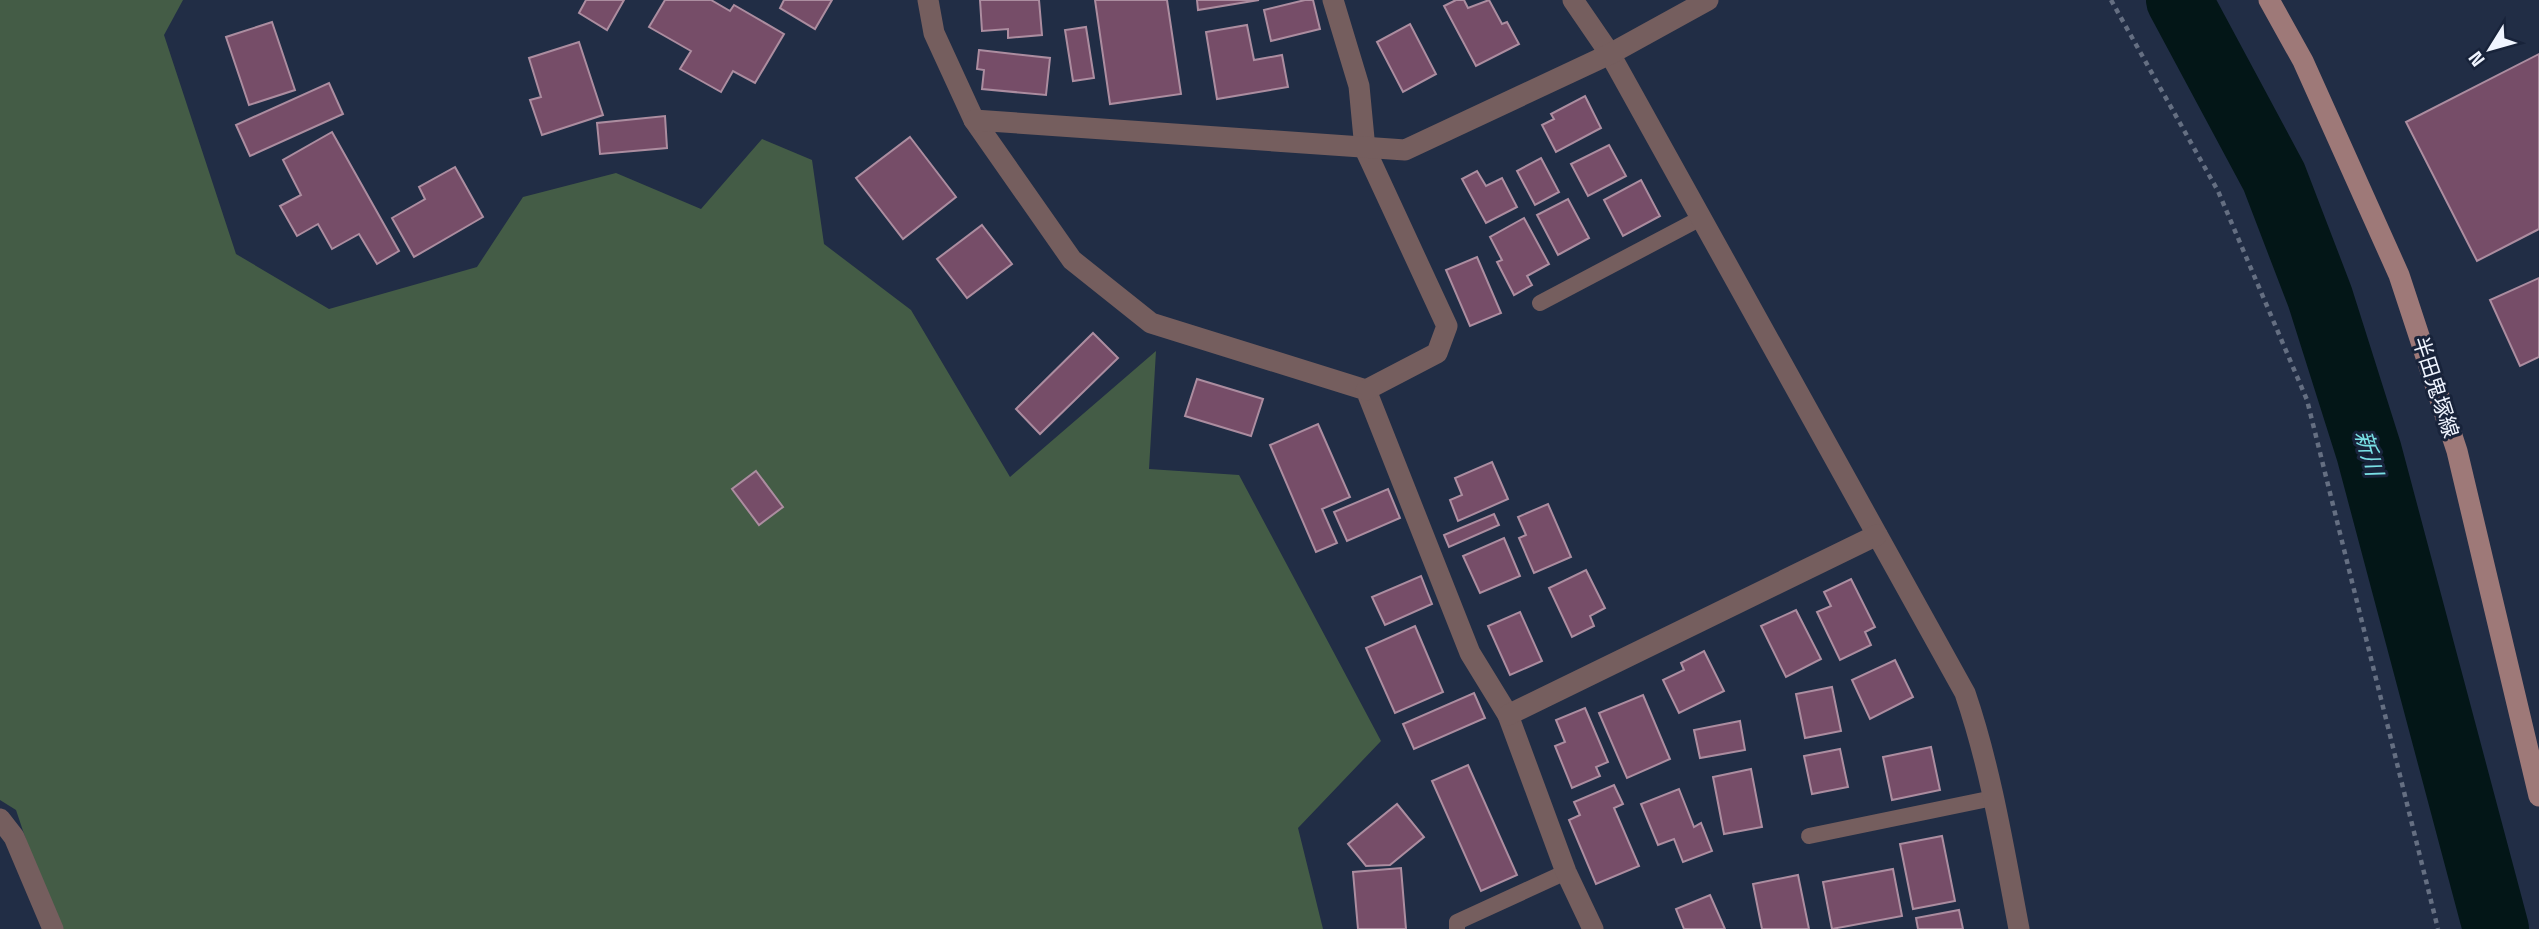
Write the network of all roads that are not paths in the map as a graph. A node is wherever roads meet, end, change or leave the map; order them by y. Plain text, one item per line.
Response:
1 (928, 0) edge
2 (1333, 0) edge
3 (1573, 0) edge
4 (1708, 0) edge
5 (2269, 0) edge
6 (1610, 54) junction
7 (974, 120) junction
8 (1365, 149) junction
9 (1701, 218) junction
10 (1540, 303) dead end
11 (1366, 390) junction
12 (1877, 535) junction
13 (1508, 715) junction
14 (2539, 796) edge
15 (1993, 798) junction
16 (0, 819) edge
17 (1809, 836) dead end
18 (1566, 872) junction
19 (53, 929) edge
20 (1457, 929) edge
21 (1593, 929) edge
22 (2019, 929) edge

1 - 7 street
2 - 8 street
3 - 6 street
4 - 6 street
5 - 14 main road, 半田鬼塚線
6 - 8 street
6 - 9 street
7 - 8 street
7 - 11 street
8 - 11 street
9 - 10 lane
9 - 12 street
11 - 13 street
12 - 13 street
12 - 15 street
13 - 18 street
15 - 17 lane
15 - 22 street
16 - 19 street
18 - 20 lane
18 - 21 street

